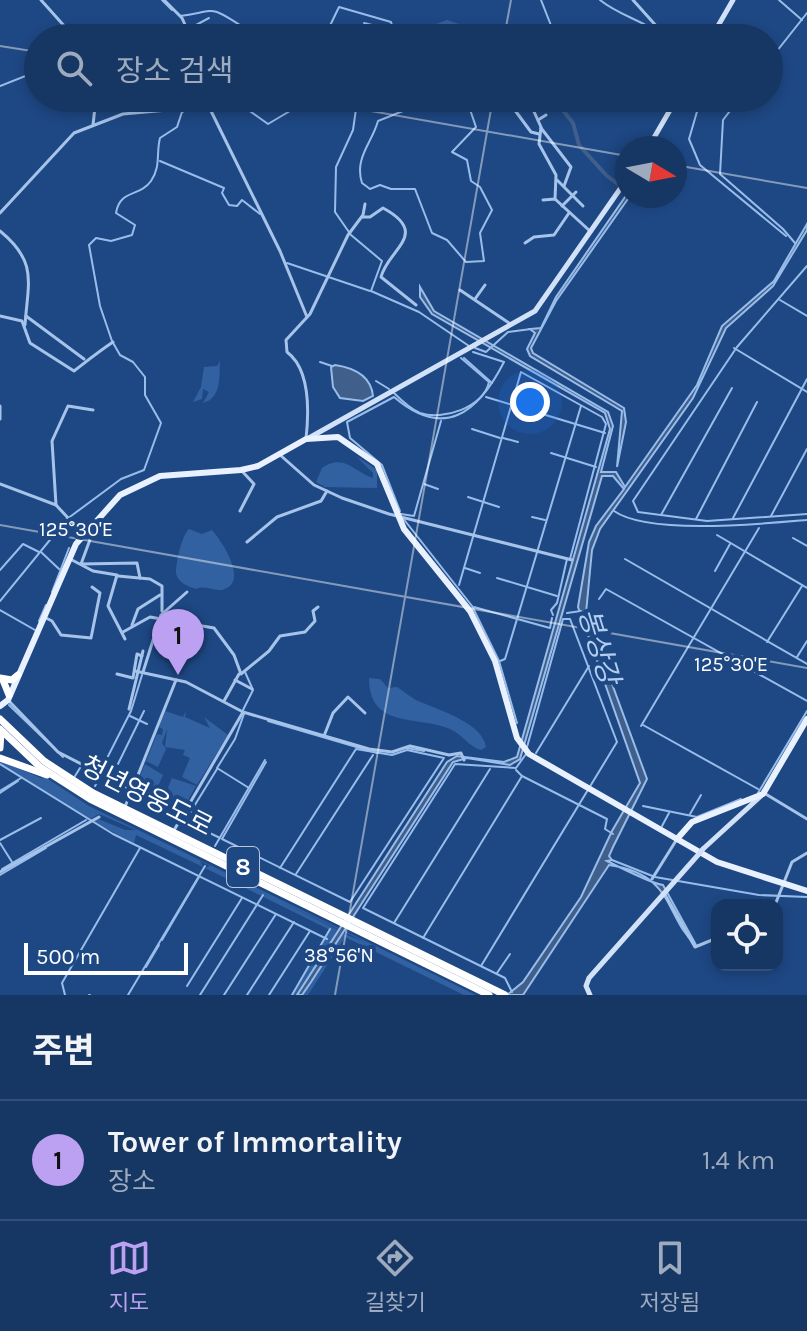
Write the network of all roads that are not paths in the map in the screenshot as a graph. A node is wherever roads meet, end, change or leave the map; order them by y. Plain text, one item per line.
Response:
1 (41, 0) edge
2 (164, 0) edge
3 (633, 0) edge
4 (733, 0) edge
5 (62, 24) edge
6 (184, 24) edge
7 (654, 24) edge
8 (719, 24) edge
9 (94, 112) edge
10 (131, 112) edge
11 (211, 112) edge
12 (516, 112) edge
13 (534, 112) edge
14 (669, 112) edge
15 (546, 115) dead end
16 (538, 120) junction
17 (93, 125) junction
18 (541, 128) junction
19 (539, 134) junction
20 (655, 136) edge
21 (557, 180) junction
22 (564, 186) junction
23 (574, 194) junction
24 (615, 197) edge
25 (555, 199) junction
26 (543, 200) dead end
27 (365, 204) dead end
28 (562, 206) junction
29 (583, 206) dead end
30 (0, 213) edge
31 (569, 213) junction
32 (362, 217) junction
33 (0, 231) edge
34 (591, 232) junction
35 (525, 243) dead end
36 (485, 285) dead end
37 (460, 290) dead end
38 (475, 299) junction
39 (416, 305) dead end
40 (26, 315) junction
41 (0, 316) edge
42 (307, 317) junction
43 (25, 325) junction
44 (512, 325) junction
45 (113, 342) dead end
46 (84, 359) junction
47 (0, 406) edge
48 (93, 410) dead end
49 (0, 419) edge
50 (306, 439) junction
51 (279, 454) junction
52 (241, 470) junction
53 (0, 484) edge
54 (327, 491) junction
55 (56, 505) junction
56 (240, 511) dead end
57 (400, 515) junction
58 (83, 534) junction
59 (91, 537) dead end
60 (247, 542) dead end
61 (69, 559) junction
62 (572, 560) dead end
63 (81, 564) junction
64 (118, 576) junction
65 (140, 578) junction
66 (92, 587) dead end
67 (162, 592) junction
68 (187, 592) dead end
69 (318, 607) dead end
70 (162, 612) junction
71 (44, 617) junction
72 (159, 618) junction
73 (131, 627) junction
74 (123, 632) junction
75 (125, 639) dead end
76 (142, 654) dead end
77 (139, 672) junction
78 (117, 674) dead end
79 (239, 674) junction
80 (18, 675) junction
81 (1, 679) edge
82 (176, 680) junction
83 (235, 680) junction
84 (252, 689) dead end
85 (8, 697) junction
86 (224, 701) junction
87 (0, 706) edge
88 (129, 709) dead end
89 (243, 712) junction
90 (365, 713) dead end
91 (0, 719) edge
92 (807, 719) edge
93 (0, 729) edge
94 (324, 736) junction
95 (0, 748) edge
96 (0, 758) edge
97 (463, 758) dead end
98 (64, 783) junction
99 (132, 790) junction
100 (763, 794) junction
101 (124, 809) junction
102 (182, 814) junction
103 (99, 817) dead end
104 (807, 819) edge
105 (173, 832) junction
106 (679, 840) junction
107 (807, 853) edge
108 (0, 872) edge
109 (652, 879) dead end
110 (784, 884) junction
111 (807, 891) edge
112 (665, 892) junction
113 (778, 899) edge
114 (711, 940) edge
115 (503, 994) edge
116 (489, 995) edge
117 (590, 995) edge

1 - 5 street
2 - 6 street
3 - 7 street
4 - 8 main road
9 - 17 street
10 - 17 street
11 - 42 street
12 - 19 street
13 - 16 street
14 - 20 main road
15 - 16 street
16 - 18 street
17 - 30 street
18 - 19 street
18 - 22 street
19 - 21 street
21 - 22 street
21 - 25 street
22 - 23 street
23 - 28 street
23 - 29 street
24 - 34 main road
25 - 26 street
25 - 28 street
27 - 32 street
28 - 31 street
31 - 34 street
31 - 35 street
32 - 39 street
32 - 42 street
33 - 40 street
34 - 44 main road
36 - 38 street
37 - 38 street
38 - 44 street
40 - 43 street
40 - 46 street
41 - 43 street
42 - 50 street
43 - 46 street
44 - 50 main road
45 - 46 street
47 - 49 street
48 - 55 street
50 - 51 main road
50 - 57 main road
51 - 52 main road
51 - 54 street
52 - 56 street
52 - 58 main road
53 - 55 street
54 - 57 street
54 - 60 street
55 - 58 street
57 - 62 street
57 - 106 main road
58 - 61 main road
59 - 63 street
61 - 63 street
61 - 71 main road
63 - 64 street
63 - 65 street
64 - 65 street
64 - 74 street
65 - 67 street
66 - 71 street
67 - 70 street
67 - 73 street
68 - 70 street
69 - 79 street
70 - 72 street
71 - 80 main road
72 - 73 street
72 - 77 street
72 - 79 street
73 - 74 street
74 - 75 street
76 - 77 street
77 - 78 street
77 - 82 street
77 - 88 street
79 - 83 street
80 - 81 highway
80 - 85 main road
81 - 85 highway
82 - 86 street
82 - 99 street
83 - 84 street
83 - 86 street
85 - 87 main road
85 - 99 street
86 - 89 street
89 - 94 street
89 - 102 street
90 - 94 street
91 - 101 highway, 청년영웅도로 / 8
92 - 100 main road
93 - 95 highway
93 - 98 highway, 청년영웅도로 / 8
94 - 97 street
96 - 98 highway
98 - 116 highway, 청년영웅도로 / 8
99 - 101 street
99 - 102 street
100 - 104 street
100 - 106 main road
100 - 112 main road, bridge
101 - 105 highway, 청년영웅도로 / 8
102 - 105 street
103 - 108 street
105 - 115 highway, 청년영웅도로 / 8
106 - 109 street
106 - 110 main road
107 - 110 street
110 - 111 main road
110 - 113 street
112 - 114 street
112 - 117 main road

